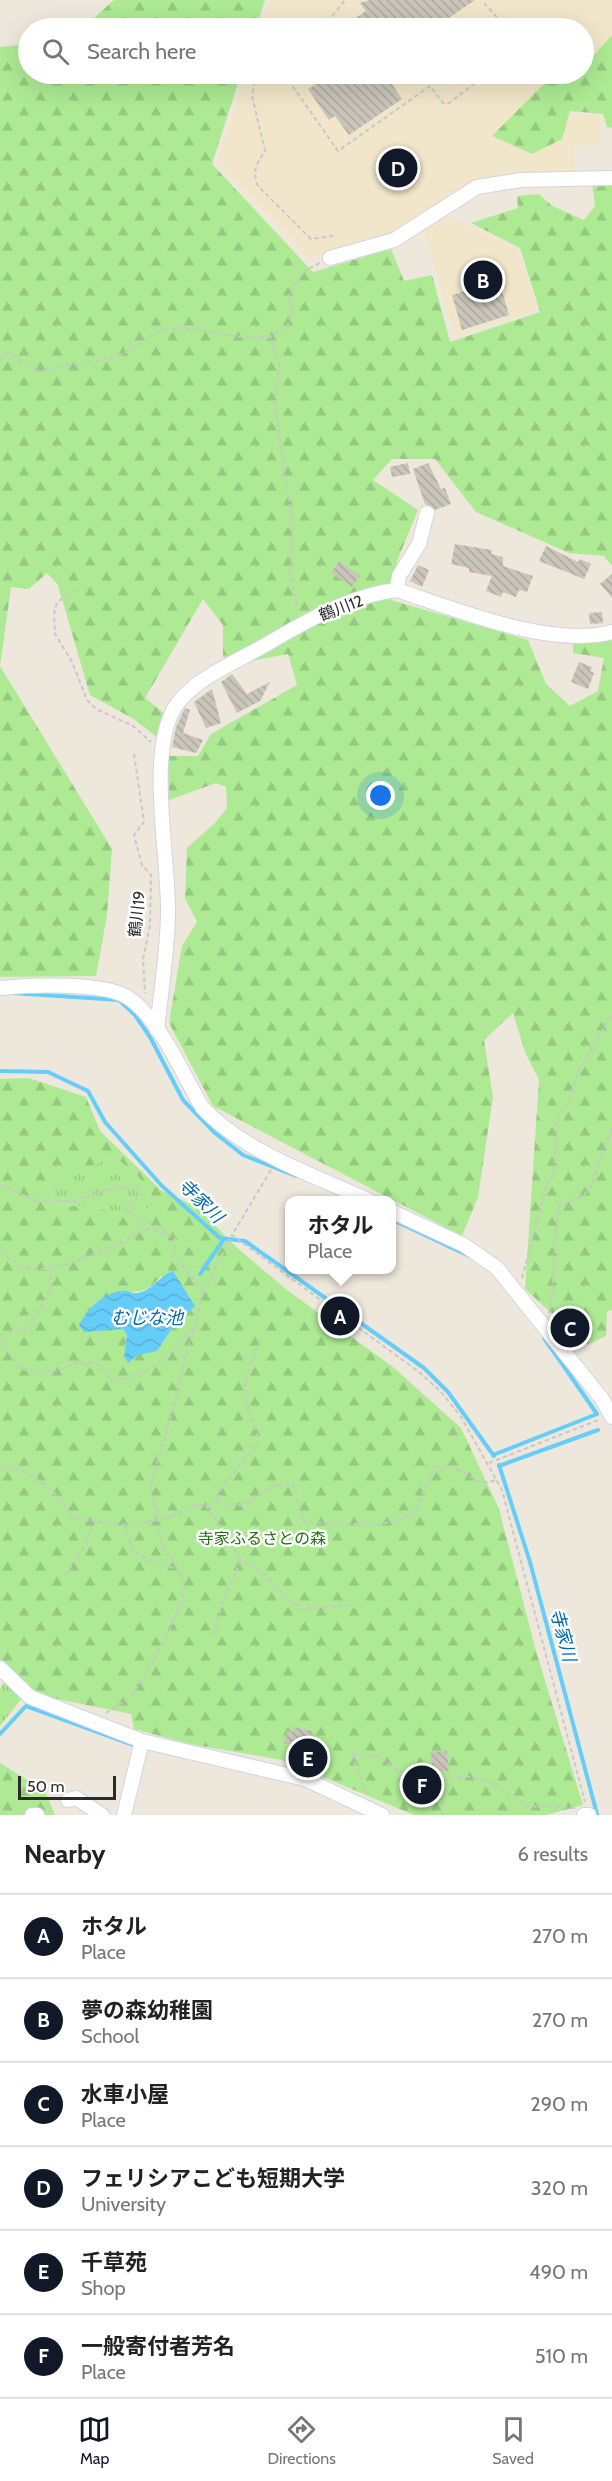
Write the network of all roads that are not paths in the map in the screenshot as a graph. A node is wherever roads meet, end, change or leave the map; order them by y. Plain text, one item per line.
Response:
1 (612, 178) edge
2 (330, 258) road end
3 (428, 513) dead end
4 (397, 590) junction
5 (612, 632) edge
6 (0, 988) edge
7 (157, 1030) junction
8 (359, 1196) edge
9 (396, 1213) edge
10 (607, 1396) edge
11 (611, 1416) edge
12 (0, 1668) edge
13 (142, 1741) junction
14 (68, 1800) dead end
15 (32, 1815) edge
16 (37, 1815) edge
17 (102, 1815) edge
18 (124, 1815) edge
19 (382, 1815) edge

1 - 2 street
3 - 4 street
4 - 5 street
4 - 7 street, 鶴川12
6 - 7 street
7 - 8 street
9 - 10 street
10 - 11 street
12 - 13 street
13 - 18 street
13 - 19 street
14 - 17 street
15 - 16 street

